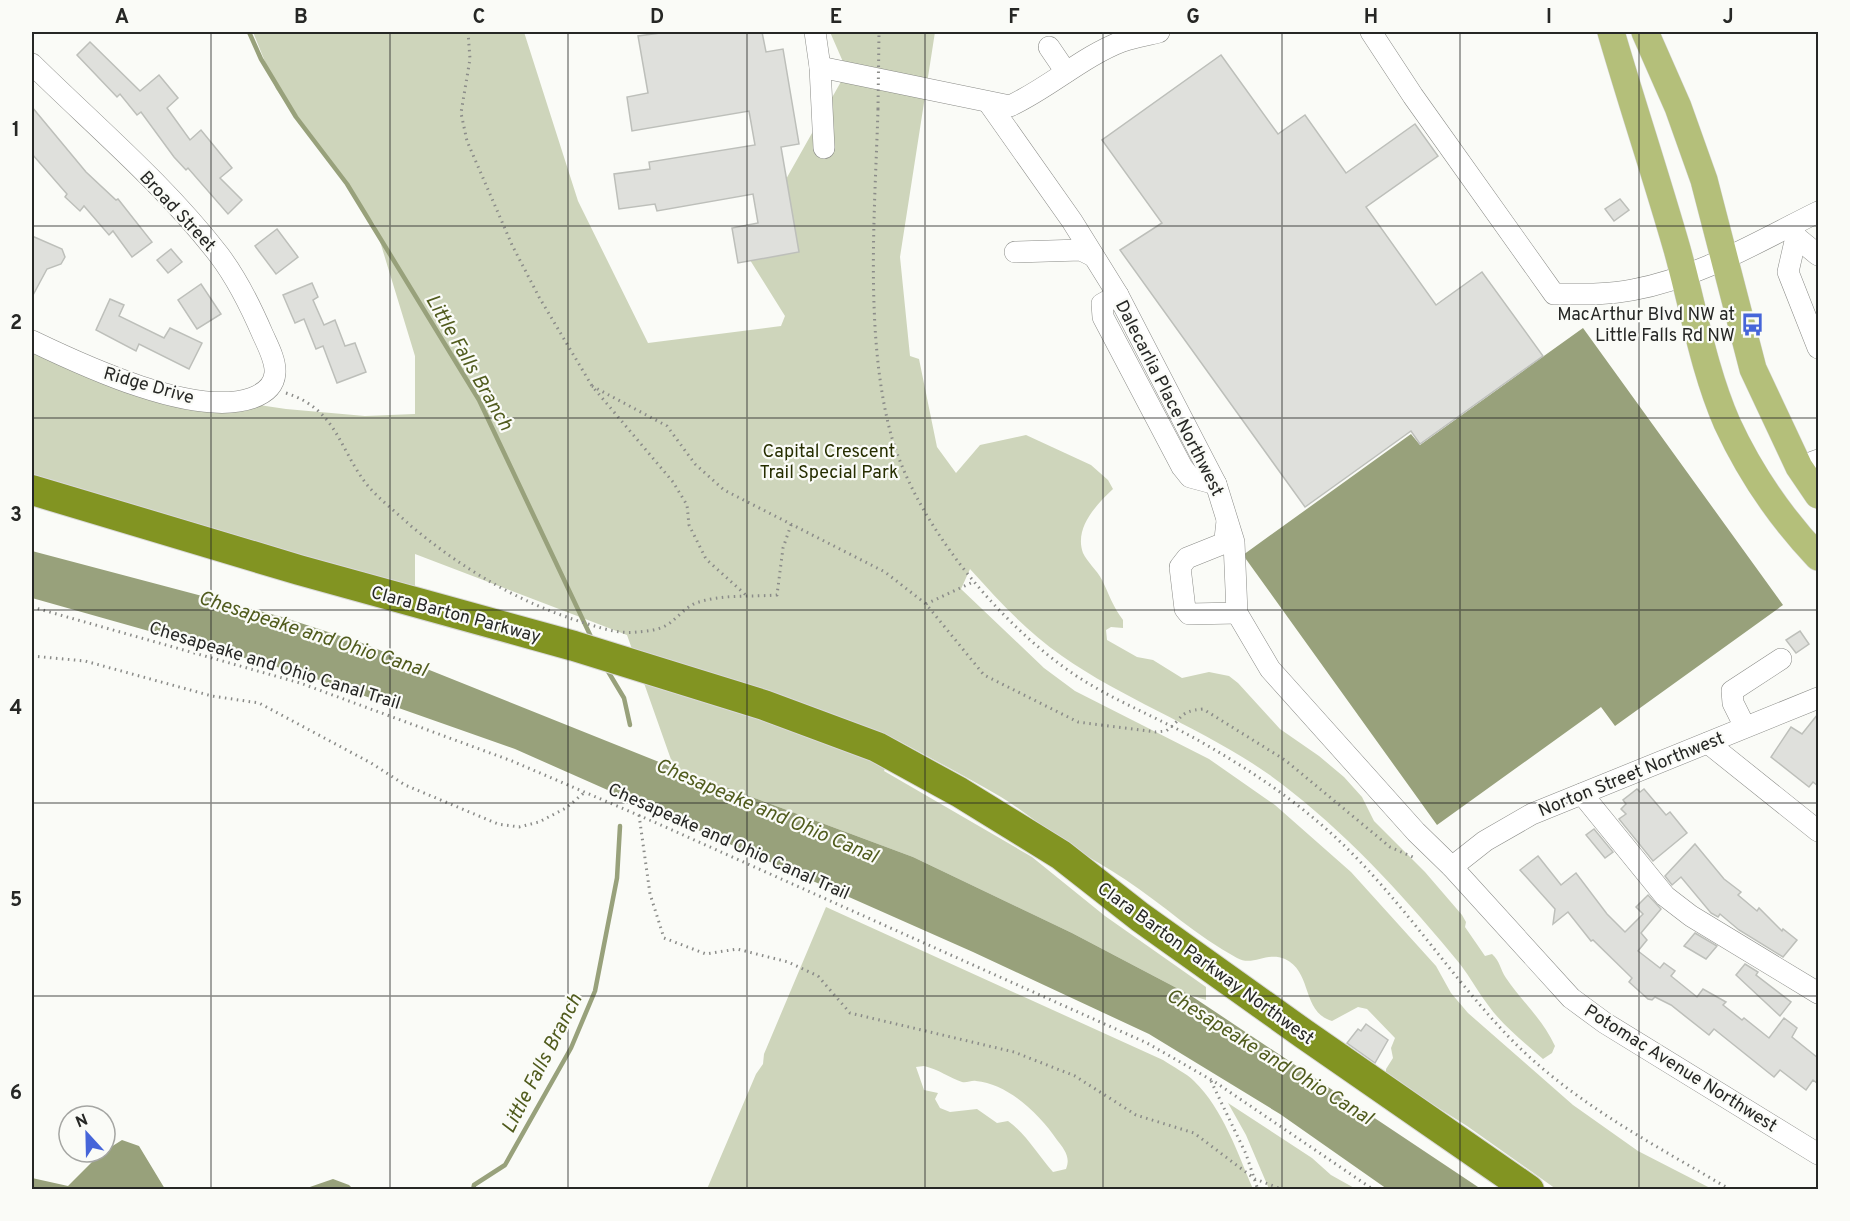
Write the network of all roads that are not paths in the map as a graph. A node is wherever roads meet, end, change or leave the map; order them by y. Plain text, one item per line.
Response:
1 (815, 32) edge
2 (1160, 32) edge
3 (1371, 32) edge
4 (1611, 32) edge
5 (1645, 32) edge
6 (1120, 36) edge
7 (1049, 47) dead end
8 (32, 64) edge
9 (820, 67) junction
10 (1066, 72) junction
11 (988, 102) junction
12 (824, 148) dead end
13 (1818, 212) edge
14 (1794, 231) junction
15 (1015, 252) dead end
16 (1818, 255) edge
17 (1093, 256) junction
18 (1725, 259) junction
19 (1684, 274) junction
20 (32, 341) edge
21 (1818, 348) edge
22 (270, 388) joint
23 (1809, 464) edge
24 (32, 490) edge
25 (1818, 495) edge
26 (1227, 515) junction
27 (1818, 557) edge
28 (1237, 613) junction
29 (1780, 659) dead end
30 (1818, 698) edge
31 (1745, 727) junction
32 (1708, 743) junction
33 (877, 747) joint
34 (1582, 794) junction
35 (1818, 831) edge
36 (1452, 867) junction
37 (1818, 993) edge
38 (1818, 1154) edge
39 (1529, 1190) edge

1 - 9 street
2 - 6 street
3 - 19 street
4 - 19 main road
5 - 18 main road
6 - 10 street
7 - 10 street
8 - 22 street, Broad Street
9 - 11 street
9 - 12 street
10 - 11 street
11 - 17 street, Dalecarlia Place Northwest
13 - 14 street
14 - 16 street
14 - 18 street
14 - 21 street
15 - 17 street
17 - 26 street, Dalecarlia Place Northwest
18 - 19 street
18 - 23 main road
19 - 27 main road
20 - 22 street, Ridge Drive
23 - 25 main road
24 - 33 highway, Clara Barton Parkway
26 - 28 street, Dalecarlia Place Northwest
26 - 28 street
28 - 36 street, Dalecarlia Place Northwest
29 - 31 street
30 - 31 street, Norton Street Northwest
31 - 32 street, Norton Street Northwest
32 - 34 street, Norton Street Northwest
32 - 35 street
33 - 39 highway, Clara Barton Parkway Northwest
34 - 36 street, Norton Street Northwest
34 - 37 street
36 - 38 street, Potomac Avenue Northwest

